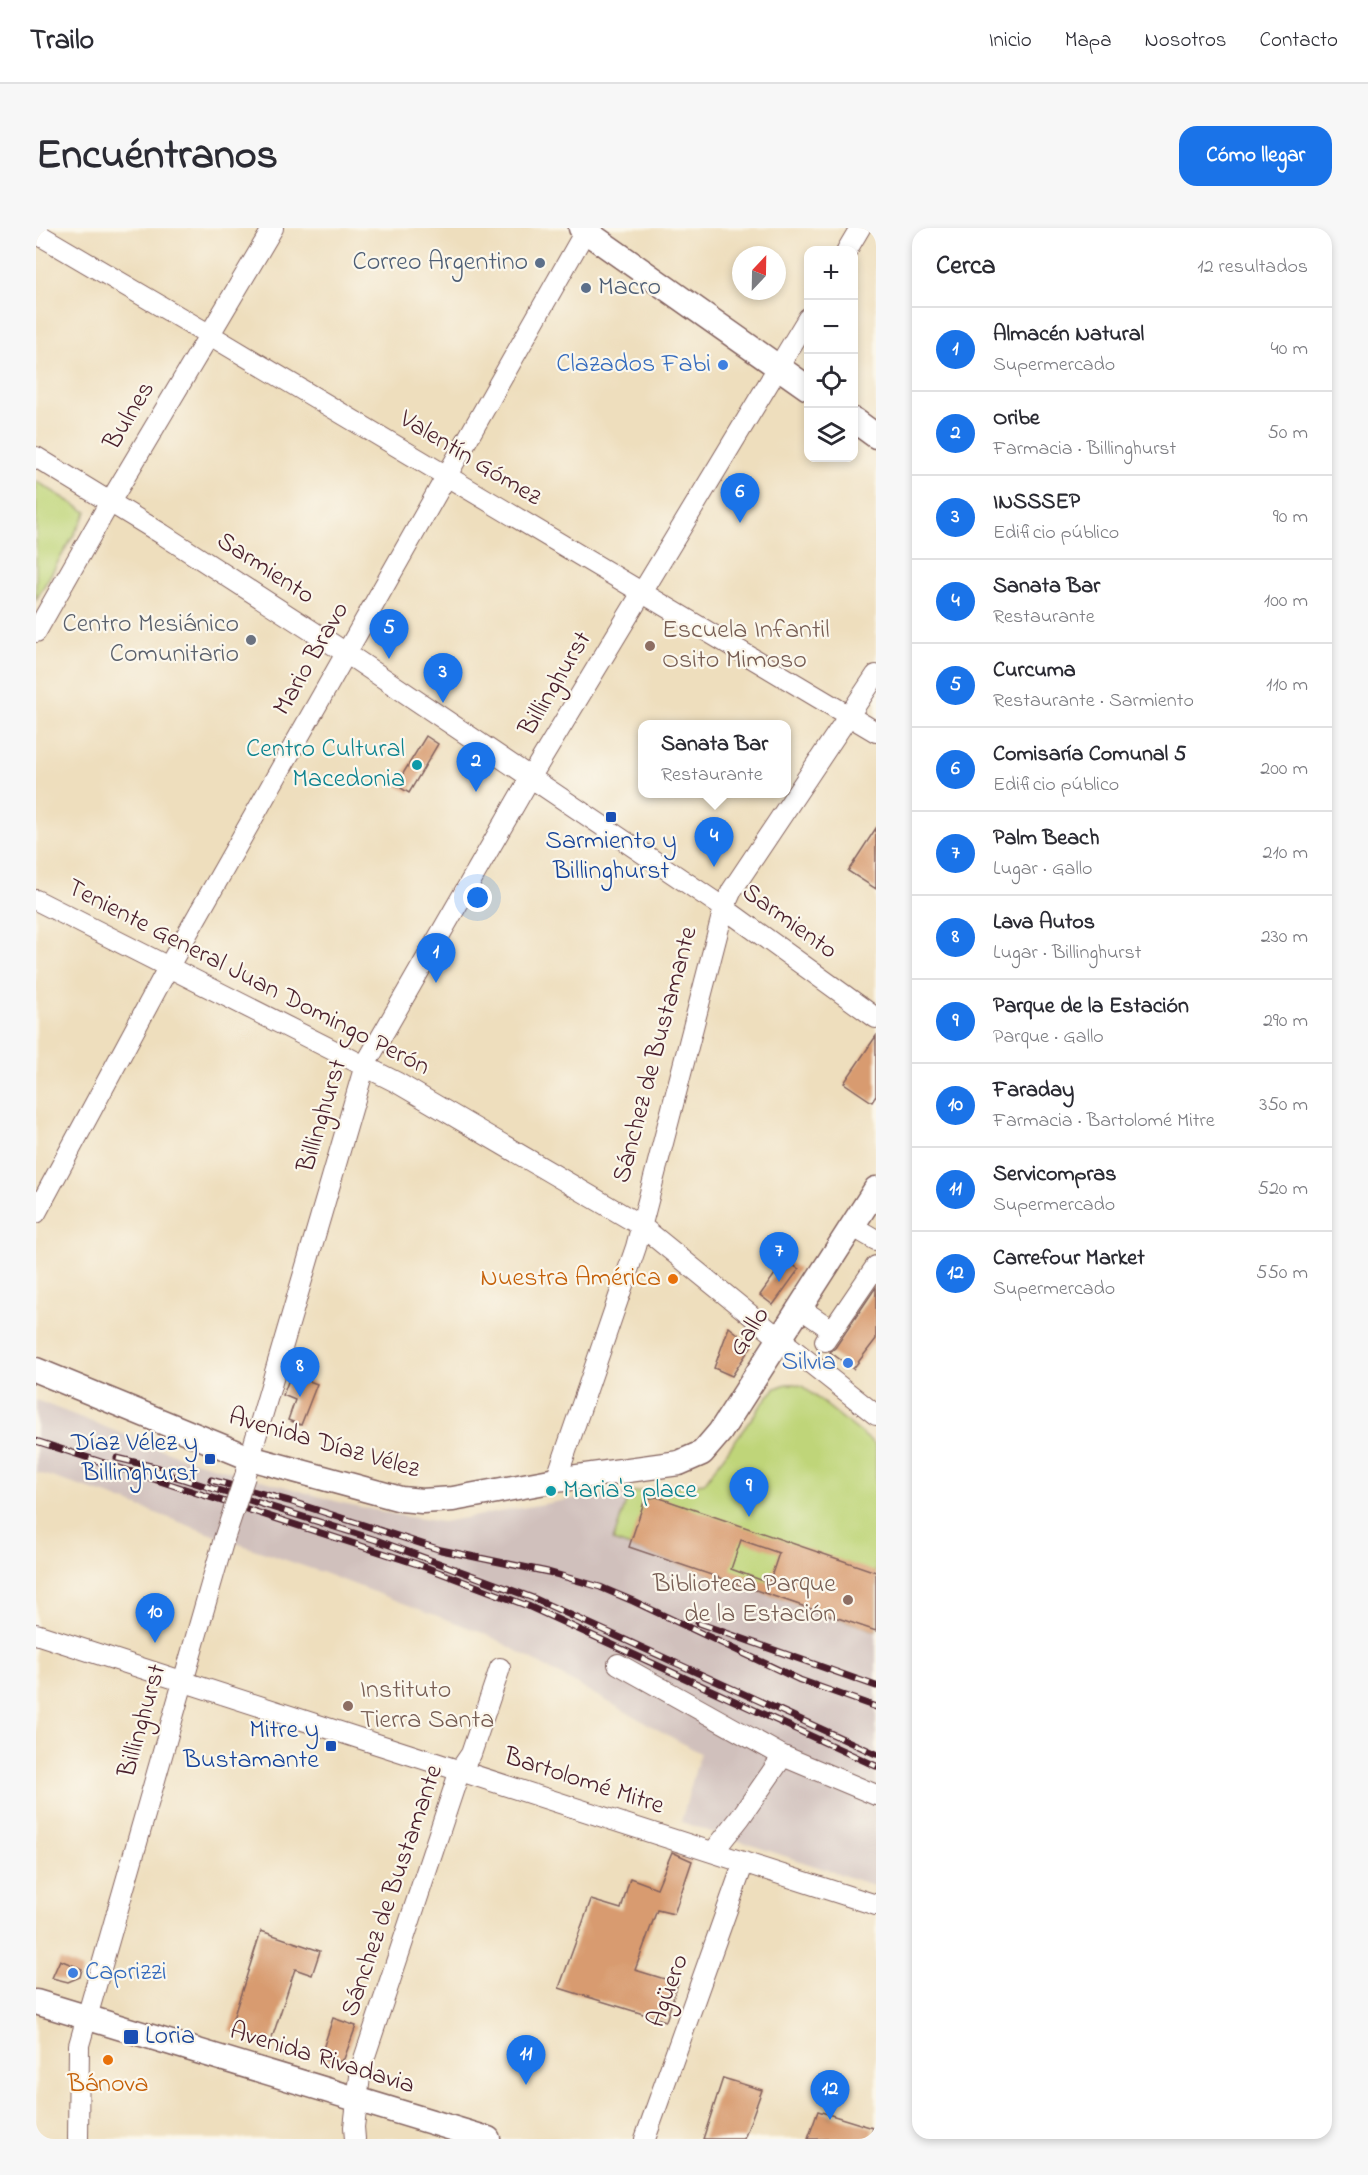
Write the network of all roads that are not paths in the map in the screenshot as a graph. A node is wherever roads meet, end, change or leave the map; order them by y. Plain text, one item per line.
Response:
1 (273, 228) edge
2 (860, 228) edge
3 (585, 229) edge
4 (36, 233) edge
5 (849, 246) edge
6 (804, 325) edge
7 (210, 335) junction
8 (780, 368) junction
9 (804, 385) edge
10 (858, 423) edge
11 (876, 436) edge
12 (36, 457) edge
13 (447, 478) junction
14 (110, 502) junction
15 (643, 593) junction
16 (36, 632) edge
17 (346, 653) junction
18 (876, 675) edge
19 (849, 716) junction
20 (876, 732) edge
21 (530, 778) junction
22 (36, 900) edge
23 (724, 908) junction
24 (169, 966) junction
25 (876, 1018) edge
26 (364, 1065) junction
27 (876, 1189) edge
28 (36, 1213) edge
29 (640, 1225) junction
30 (852, 1226) junction
31 (876, 1240) edge
32 (876, 1266) edge
33 (800, 1308) junction
34 (780, 1339) junction
35 (36, 1370) edge
36 (876, 1414) edge
37 (679, 1462) joint
38 (247, 1467) junction
39 (556, 1480) junction
40 (36, 1634) edge
41 (618, 1664) dead end
42 (500, 1668) dead end
43 (182, 1681) junction
44 (783, 1756) junction
45 (460, 1770) junction
46 (876, 1795) edge
47 (713, 1852) junction
48 (744, 1862) junction
49 (876, 1905) edge
50 (36, 2002) edge
51 (87, 2017) junction
52 (357, 2099) junction
53 (78, 2139) edge
54 (355, 2139) edge
55 (488, 2139) edge
56 (645, 2139) edge

1 - 7 street, Bulnes
2 - 5 street
3 - 8 main road
3 - 13 street, Mario Bravo
4 - 7 street, Valentín Gómez
6 - 8 street, Billinghurst
7 - 13 street, Valentín Gómez
7 - 14 street, Bulnes
8 - 9 main road
8 - 15 street, Billinghurst
10 - 11 main road
12 - 14 street, Sarmiento
13 - 15 street, Valentín Gómez
13 - 17 street, Mario Bravo
14 - 16 street, Bulnes
14 - 17 street, Sarmiento
15 - 19 street, Valentín Gómez
15 - 21 street, Billinghurst
17 - 21 street, Sarmiento
17 - 24 street, Mario Bravo
18 - 19 street, Sánchez de Bustamante
19 - 20 street, Valentín Gómez
19 - 23 street, Sánchez de Bustamante
21 - 23 street, Sarmiento
21 - 26 street, Billinghurst
22 - 24 street, Teniente General Juan Domingo Perón
23 - 25 street, Sarmiento
23 - 29 street, Sánchez de Bustamante
24 - 26 street, Teniente General Juan Domingo Perón
24 - 28 street, Mario Bravo
26 - 29 street, Teniente General Juan Domingo Perón
26 - 38 street, Billinghurst
27 - 30 main road, Gallo
29 - 34 street, Teniente General Juan Domingo Perón
29 - 39 street, Sánchez de Bustamante
30 - 31 street
30 - 33 main road, Gallo
32 - 33 street
33 - 34 main road, Gallo
34 - 36 street, Teniente General Juan Domingo Perón
34 - 37 main road, Gallo
35 - 38 main road, Avenida Díaz Vélez
37 - 39 main road, Avenida Díaz Vélez
38 - 39 main road, Avenida Díaz Vélez
38 - 43 street, Billinghurst, bridge
40 - 43 street, Bartolomé Mitre
41 - 44 street
42 - 45 street, Sánchez de Bustamante
43 - 45 street, Bartolomé Mitre
43 - 51 street, Billinghurst
44 - 46 street
44 - 47 street
45 - 47 street, Bartolomé Mitre
45 - 52 street, Sánchez de Bustamante
47 - 48 street, Bartolomé Mitre
48 - 49 street, Bartolomé Mitre
48 - 56 street, Agüero
50 - 51 main road, Avenida Rivadavia
51 - 52 main road, Avenida Rivadavia
51 - 53 street, Billinghurst
52 - 54 street, Sánchez de Bustamante
52 - 55 main road, Avenida Rivadavia

